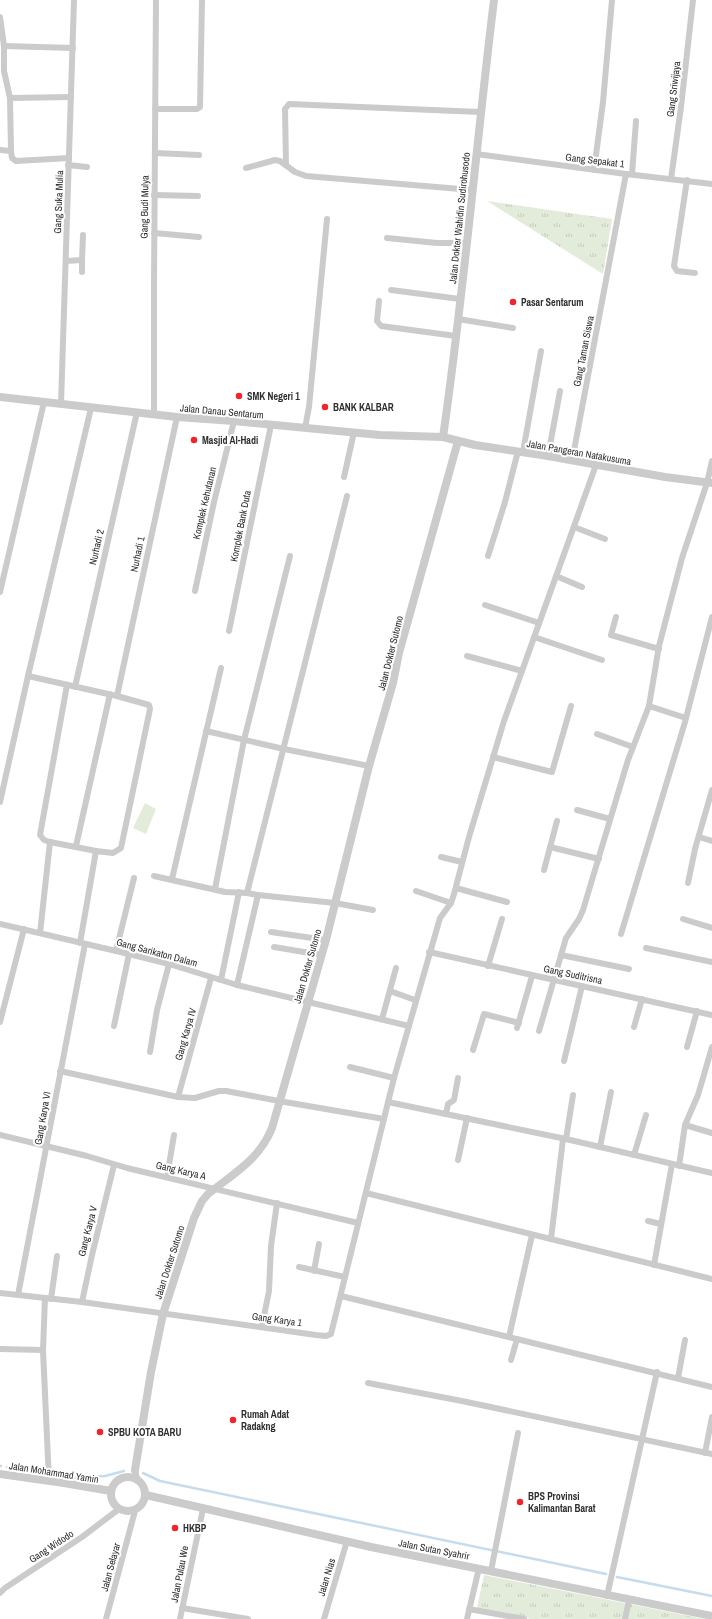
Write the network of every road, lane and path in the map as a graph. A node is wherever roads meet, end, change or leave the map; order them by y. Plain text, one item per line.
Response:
1 (74, 0) edge
2 (156, 0) edge
3 (202, 0) edge
4 (494, 0) edge
5 (612, 0) edge
6 (692, 0) edge
7 (0, 17) edge
8 (4, 46) junction
9 (73, 48) junction
10 (71, 97) junction
11 (10, 98) junction
12 (155, 109) junction
13 (480, 112) junction
14 (636, 121) dead end
15 (0, 150) edge
16 (11, 151) junction
17 (155, 152) junction
18 (476, 154) junction
19 (199, 155) dead end
20 (69, 161) junction
21 (286, 166) junction
22 (87, 167) dead end
23 (246, 168) dead end
24 (594, 170) junction
25 (629, 174) junction
26 (671, 179) junction
27 (687, 180) junction
28 (712, 184) edge
29 (472, 190) junction
30 (154, 195) junction
31 (198, 196) dead end
32 (327, 219) dead end
33 (154, 233) junction
34 (83, 235) dead end
35 (199, 236) dead end
36 (388, 238) dead end
37 (466, 243) junction
38 (82, 260) junction
39 (66, 261) junction
40 (82, 272) dead end
41 (695, 274) dead end
42 (391, 290) dead end
43 (460, 299) junction
44 (380, 301) dead end
45 (458, 319) junction
46 (513, 328) dead end
47 (456, 336) junction
48 (541, 351) dead end
49 (560, 391) dead end
50 (0, 397) edge
51 (44, 402) junction
52 (61, 404) junction
53 (91, 408) junction
54 (137, 412) junction
55 (154, 414) junction
56 (177, 417) junction
57 (234, 421) junction
58 (271, 425) junction
59 (305, 428) junction
60 (354, 432) junction
61 (443, 437) junction
62 (458, 442) junction
63 (520, 452) junction
64 (548, 456) junction
65 (712, 460) edge
66 (572, 461) junction
67 (596, 465) junction
68 (344, 477) dead end
69 (710, 483) edge
70 (347, 496) dead end
71 (574, 527) junction
72 (604, 539) dead end
73 (290, 556) dead end
74 (488, 556) dead end
75 (556, 576) junction
76 (582, 587) dead end
77 (195, 591) dead end
78 (0, 592) edge
79 (485, 605) dead end
80 (616, 617) dead end
81 (712, 617) edge
82 (539, 623) junction
83 (229, 631) dead end
84 (534, 637) junction
85 (659, 649) junction
86 (467, 656) dead end
87 (602, 660) dead end
88 (221, 668) dead end
89 (522, 671) junction
90 (28, 676) junction
91 (67, 685) junction
92 (75, 687) junction
93 (110, 694) junction
94 (117, 696) junction
95 (570, 706) dead end
96 (649, 706) junction
97 (686, 718) junction
98 (206, 731) junction
99 (597, 734) dead end
100 (244, 740) junction
101 (633, 747) junction
102 (284, 749) junction
103 (493, 757) junction
104 (369, 766) junction
105 (712, 790) edge
106 (0, 802) edge
107 (577, 810) dead end
108 (610, 819) junction
109 (557, 821) dead end
110 (700, 837) junction
111 (712, 841) edge
112 (50, 842) junction
113 (76, 846) junction
114 (550, 847) junction
115 (96, 850) junction
116 (441, 857) dead end
117 (599, 859) junction
118 (462, 862) junction
119 (544, 870) dead end
120 (154, 876) dead end
121 (134, 878) dead end
122 (172, 880) junction
123 (688, 883) dead end
124 (456, 888) junction
125 (215, 889) junction
126 (416, 891) dead end
127 (239, 892) junction
128 (247, 893) junction
129 (258, 895) junction
130 (507, 902) dead end
131 (334, 903) junction
132 (451, 904) junction
133 (373, 910) dead end
134 (502, 919) dead end
135 (683, 919) dead end
136 (0, 924) edge
137 (712, 928) edge
138 (24, 930) junction
139 (40, 932) junction
140 (271, 932) dead end
141 (621, 934) dead end
142 (326, 940) junction
143 (82, 944) junction
144 (274, 947) dead end
145 (646, 948) dead end
146 (116, 951) junction
147 (429, 952) junction
148 (129, 954) junction
149 (560, 955) junction
150 (322, 956) junction
151 (712, 962) edge
152 (169, 964) junction
153 (488, 966) junction
154 (396, 968) dead end
155 (629, 970) dead end
156 (532, 976) junction
157 (211, 978) junction
158 (221, 980) junction
159 (553, 980) junction
160 (237, 985) junction
161 (582, 986) junction
162 (390, 991) junction
163 (642, 999) junction
164 (415, 1000) junction
165 (308, 1001) junction
166 (698, 1012) junction
167 (712, 1015) edge
168 (382, 1019) junction
169 (0, 1022) edge
170 (114, 1026) dead end
171 (409, 1026) junction
172 (634, 1027) dead end
173 (539, 1031) dead end
174 (687, 1047) dead end
175 (712, 1047) edge
176 (473, 1050) dead end
177 (150, 1052) dead end
178 (564, 1060) dead end
179 (350, 1067) dead end
180 (60, 1071) junction
181 (394, 1078) junction
182 (458, 1078) dead end
183 (611, 1092) dead end
184 (573, 1095) dead end
185 (178, 1097) junction
186 (279, 1102) junction
187 (388, 1102) junction
188 (446, 1114) junction
189 (646, 1115) dead end
190 (384, 1118) junction
191 (466, 1118) junction
192 (685, 1126) junction
193 (712, 1133) edge
194 (0, 1135) edge
195 (174, 1135) dead end
196 (564, 1139) junction
197 (48, 1146) junction
198 (600, 1147) junction
199 (634, 1155) junction
200 (458, 1160) dead end
201 (672, 1164) junction
202 (114, 1165) junction
203 (679, 1166) junction
204 (712, 1174) edge
205 (167, 1177) junction
206 (215, 1188) junction
207 (366, 1193) junction
208 (277, 1203) junction
209 (648, 1221) dead end
210 (358, 1223) junction
211 (661, 1224) junction
212 (532, 1235) junction
213 (551, 1239) junction
214 (320, 1244) dead end
215 (57, 1256) dead end
216 (654, 1265) junction
217 (299, 1267) dead end
218 (314, 1271) junction
219 (345, 1277) junction
220 (712, 1279) edge
221 (0, 1293) edge
222 (18, 1295) junction
223 (341, 1296) junction
224 (48, 1298) junction
225 (82, 1302) junction
226 (163, 1314) junction
227 (262, 1326) junction
228 (509, 1337) junction
229 (516, 1339) junction
230 (685, 1340) dead end
231 (0, 1349) edge
232 (43, 1350) junction
233 (511, 1360) dead end
234 (657, 1372) junction
235 (678, 1378) junction
236 (368, 1383) dead end
237 (712, 1387) edge
238 (712, 1417) edge
239 (518, 1433) dead end
240 (641, 1439) junction
241 (705, 1453) junction
242 (712, 1454) edge
243 (0, 1474) edge
244 (134, 1475) junction
245 (49, 1480) junction
246 (110, 1490) junction
247 (148, 1497) junction
248 (203, 1509) junction
249 (116, 1510) junction
250 (132, 1512) junction
251 (347, 1542) junction
252 (479, 1568) junction
253 (491, 1571) junction
254 (0, 1592) edge
255 (607, 1596) junction
256 (629, 1600) junction
257 (182, 1608) junction
258 (469, 1609) junction
259 (712, 1616) edge
260 (106, 1619) edge
261 (180, 1619) edge
262 (248, 1619) edge
263 (324, 1619) edge
264 (467, 1619) edge
265 (524, 1619) edge
266 (625, 1619) edge

1 - 9 street, Gang Suka Mulia
2 - 12 street, Gang Budi Mulya
3 - 12 street
4 - 13 street, Jalan Dokter Wahidin Sudirohusodo
5 - 24 street
6 - 26 street, Gang Sriwijaya
7 - 8 street
8 - 9 street
8 - 11 street
9 - 10 street, Gang Suka Mulia
10 - 11 street
10 - 20 street, Gang Suka Mulia
11 - 16 street
12 - 17 street, Gang Budi Mulya
13 - 18 street, Jalan Dokter Wahidin Sudirohusodo
13 - 21 street
14 - 25 street, Gang Taman Siswa
15 - 16 street
16 - 20 street
17 - 19 street
17 - 30 street, Gang Budi Mulya
18 - 24 street, Gang Sepakat 1
18 - 29 street, Jalan Dokter Wahidin Sudirohusodo
20 - 22 street
20 - 39 street, Gang Suka Mulia
21 - 23 street
21 - 29 street
24 - 25 street, Gang Sepakat 1
25 - 26 street, Gang Sepakat 1
25 - 66 street, Gang Taman Siswa
26 - 27 street, Gang Sepakat 1
27 - 28 street, Gang Sepakat 1
27 - 41 street
29 - 37 street, Jalan Dokter Wahidin Sudirohusodo
30 - 31 street
30 - 33 street, Gang Budi Mulya
32 - 59 street
33 - 35 street
33 - 55 street, Gang Budi Mulya
34 - 38 street
36 - 37 street
37 - 43 street, Jalan Dokter Wahidin Sudirohusodo
38 - 39 street
38 - 40 street
39 - 52 street, Gang Suka Mulia
42 - 43 street
43 - 45 street, Jalan Dokter Wahidin Sudirohusodo
44 - 47 street
45 - 46 street
45 - 47 street, Jalan Dokter Wahidin Sudirohusodo
47 - 61 street, Jalan Dokter Wahidin Sudirohusodo
48 - 63 street
49 - 64 street
50 - 51 street, Jalan Danau Sentarum
51 - 52 street, Jalan Danau Sentarum
51 - 78 street
52 - 53 street, Jalan Danau Sentarum
53 - 54 street, Jalan Danau Sentarum
53 - 90 street
54 - 55 street, Jalan Danau Sentarum
54 - 92 street, Nurhadi 2
55 - 56 street, Jalan Danau Sentarum
56 - 57 street, Jalan Danau Sentarum
56 - 94 street, Nurhadi 1
57 - 58 street, Jalan Danau Sentarum
57 - 77 street, Komplek Kehutanan
58 - 59 street, Jalan Danau Sentarum
58 - 83 street, Komplek Bank Duta
59 - 60 street, Jalan Danau Sentarum
60 - 61 street, Jalan Danau Sentarum
60 - 68 street
61 - 62 street, Jalan Pangeran Natakusuma
62 - 63 street, Jalan Pangeran Natakusuma
62 - 104 street, Jalan Dokter Sutomo
63 - 64 street, Jalan Pangeran Natakusuma
63 - 74 street
64 - 66 street, Jalan Pangeran Natakusuma
65 - 69 street
66 - 67 street, Jalan Pangeran Natakusuma
67 - 69 street, Jalan Pangeran Natakusuma
67 - 71 street, Gang Karya 1
69 - 85 street
70 - 102 street
71 - 72 street
71 - 75 street, Gang Karya 1
73 - 100 street
75 - 76 street
75 - 82 street, Gang Karya 1
79 - 82 street
80 - 85 street
81 - 97 street
82 - 84 street, Gang Karya 1
84 - 87 street
84 - 89 street, Gang Karya 1
85 - 96 street
86 - 89 street
88 - 98 street
89 - 103 street, Gang Karya 1
90 - 91 street
90 - 106 street
91 - 92 street
91 - 112 street
92 - 93 street
93 - 94 street
93 - 113 street
94 - 115 street
95 - 103 street
96 - 97 street
96 - 101 street
97 - 141 street
98 - 100 street
98 - 122 street
99 - 101 street
100 - 102 street
100 - 125 street
101 - 108 street
102 - 104 street
102 - 128 street
103 - 118 street, Gang Karya 1
104 - 131 street, Jalan Dokter Sutomo
105 - 110 street
107 - 108 street
108 - 117 street
109 - 114 street
110 - 111 street
110 - 123 street
112 - 113 street
112 - 139 street
113 - 115 street
114 - 117 street
114 - 119 street
115 - 143 street, Gang Karya VI
116 - 118 street
117 - 149 street
118 - 124 street, Gang Karya 1
120 - 122 street
121 - 146 street
122 - 125 street
124 - 130 street
124 - 132 street, Gang Karya 1
125 - 127 street
126 - 132 street
127 - 128 street
127 - 158 street
128 - 129 street
129 - 131 street
129 - 160 street
131 - 133 street
131 - 142 street, Jalan Dokter Sutomo
132 - 147 street, Gang Karya 1
134 - 153 street
135 - 137 street
136 - 138 street, Gang Sarikaton Dalam
138 - 139 street, Gang Sarikaton Dalam
138 - 169 street
139 - 143 street, Gang Sarikaton Dalam
140 - 142 street
142 - 150 street, Jalan Dokter Sutomo
143 - 146 street, Gang Sarikaton Dalam
143 - 180 street, Gang Karya VI
144 - 150 street
145 - 151 street
146 - 148 street, Gang Sarikaton Dalam
147 - 153 street, Gang Suditrisna
147 - 164 street, Gang Karya 1
148 - 152 street, Gang Sarikaton Dalam
148 - 170 street
149 - 155 street
149 - 159 street
150 - 165 street, Jalan Dokter Sutomo
152 - 157 street, Gang Sarikaton Dalam
152 - 177 street
153 - 156 street, Gang Suditrisna
154 - 162 street
156 - 159 street, Gang Suditrisna
156 - 176 street
157 - 158 street, Gang Sarikaton Dalam
157 - 185 street, Gang Karya IV
158 - 160 street, Gang Sarikaton Dalam
159 - 161 street, Gang Suditrisna
159 - 173 street
160 - 165 street, Gang Sarikaton Dalam
161 - 163 street, Gang Suditrisna
161 - 178 street
162 - 164 street
162 - 168 street
163 - 166 street, Gang Suditrisna
163 - 172 street
164 - 171 street, Gang Karya 1
165 - 168 street, Gang Sarikaton Dalam
165 - 186 street, Jalan Dokter Sutomo
166 - 167 street, Gang Suditrisna
166 - 174 street
168 - 171 street, Gang Sarikaton Dalam
171 - 181 street, Gang Karya 1
175 - 192 street
179 - 181 street
180 - 185 street
180 - 197 street, Gang Karya VI
181 - 187 street, Gang Karya 1
182 - 188 street
183 - 198 street
184 - 196 street
185 - 186 street
186 - 190 street
186 - 206 street, Jalan Dokter Sutomo
187 - 188 street
187 - 190 street, Gang Karya 1
188 - 191 street
189 - 199 street
190 - 207 street, Gang Karya 1
191 - 196 street
191 - 200 street
192 - 193 street
192 - 203 street
194 - 197 street, Gang Karya A
195 - 205 street
196 - 198 street
196 - 213 street
197 - 202 street, Gang Karya A
197 - 222 street, Gang Karya VI
198 - 199 street
199 - 201 street
201 - 203 street
201 - 211 street
202 - 205 street, Gang Karya A
202 - 225 street, Gang Karya V
203 - 204 street
205 - 206 street, Gang Karya A
206 - 208 street, Gang Karya A
206 - 226 street, Jalan Dokter Sutomo
207 - 210 street, Gang Karya 1
207 - 212 street
208 - 210 street, Gang Karya A
208 - 227 street
209 - 211 street
210 - 219 street, Gang Karya 1
211 - 216 street
212 - 213 street
212 - 228 street
213 - 216 street
214 - 218 street
215 - 224 street
216 - 220 street
217 - 218 street
218 - 219 street
219 - 223 street, Gang Karya 1
221 - 222 street, Gang Karya 1
222 - 224 street, Gang Karya 1
223 - 227 street, Gang Karya 1
223 - 228 street
224 - 225 street, Gang Karya 1
224 - 232 street
225 - 226 street, Gang Karya 1
226 - 227 street, Gang Karya 1
226 - 244 street, Jalan Dokter Sutomo
228 - 229 street
229 - 233 street
229 - 234 street
230 - 235 street
231 - 232 street
232 - 245 street
234 - 235 street
234 - 240 street
235 - 237 street
236 - 240 street
238 - 241 street
239 - 253 street
240 - 241 street
240 - 255 street
241 - 242 street
243 - 245 street, Jalan Mohammad Yamin
244 - 246 street
244 - 247 street
245 - 246 street, Jalan Mohammad Yamin
246 - 249 street
247 - 248 street, Jalan Sutan Syahrir
247 - 250 street
248 - 251 street, Jalan Sutan Syahrir
248 - 257 street, Jalan Pulau We
249 - 250 street
249 - 254 street, Gang Widodo
250 - 260 street, Jalan Selayar
251 - 252 street, Jalan Sutan Syahrir
251 - 263 street, Jalan Nias
252 - 253 street, Jalan Sutan Syahrir
252 - 258 street
253 - 255 street, Jalan Sutan Syahrir
255 - 256 street, Jalan Sutan Syahrir
256 - 259 street, Jalan Sutan Syahrir
256 - 266 street
257 - 261 street, Jalan Pulau We
257 - 262 street
258 - 264 street
258 - 265 street

